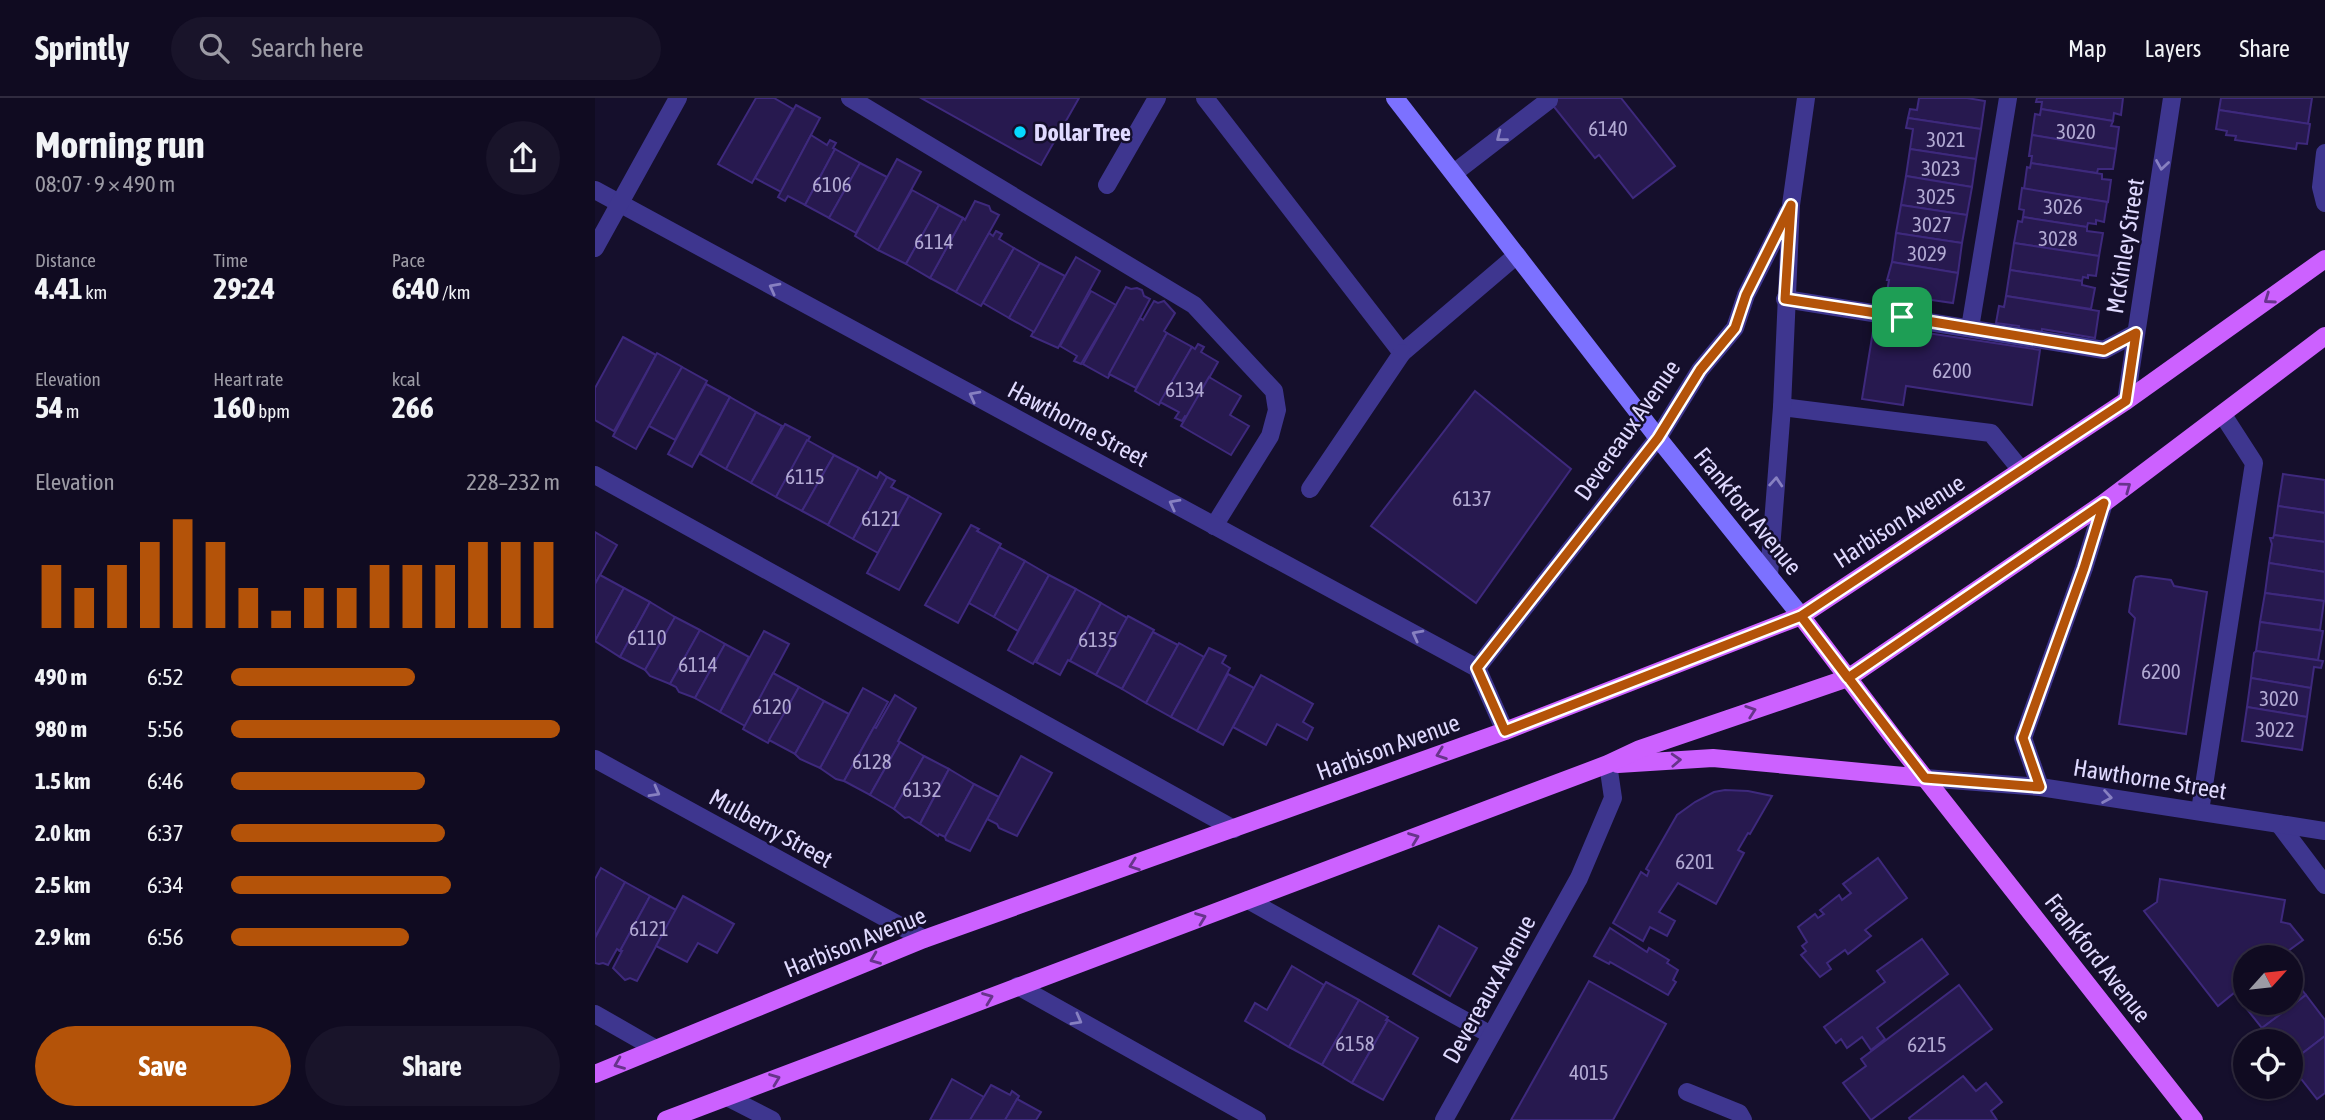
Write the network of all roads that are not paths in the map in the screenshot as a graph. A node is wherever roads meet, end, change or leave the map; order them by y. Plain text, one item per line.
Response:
1 (678, 98) edge
2 (851, 98) edge
3 (1157, 98) edge
4 (1205, 98) edge
5 (1395, 98) edge
6 (1806, 98) edge
7 (2008, 98) edge
8 (2172, 98) edge
9 (1549, 100) dead end
10 (2325, 153) edge
11 (1454, 173) junction
12 (1107, 186) dead end
13 (595, 190) edge
14 (2325, 202) edge
15 (619, 204) junction
16 (1791, 205) junction
17 (595, 248) edge
18 (1517, 255) junction
19 (2325, 259) edge
20 (1785, 299) junction
21 (1970, 328) junction
22 (2136, 333) junction
23 (2325, 336) edge
24 (1402, 353) junction
25 (2126, 401) junction
26 (1781, 407) junction
27 (2223, 415) junction
28 (1658, 438) junction
29 (2021, 470) junction
30 (595, 475) edge
31 (1310, 489) dead end
32 (2104, 503) junction
33 (1214, 526) junction
34 (1769, 575) junction
35 (1801, 616) junction
36 (1477, 668) junction
37 (1848, 678) junction
38 (1505, 731) junction
39 (595, 759) edge
40 (1608, 764) junction
41 (1925, 778) junction
42 (2040, 787) junction
43 (2200, 811) junction
44 (2279, 824) junction
45 (1234, 829) junction
46 (2325, 831) edge
47 (2325, 885) edge
48 (1248, 900) junction
49 (924, 939) junction
50 (1018, 986) junction
51 (595, 1014) edge
52 (1491, 1035) junction
53 (656, 1049) junction
54 (595, 1074) edge
55 (1687, 1092) dead end
56 (727, 1097) junction
57 (666, 1120) edge
58 (772, 1120) edge
59 (1257, 1120) edge
60 (1444, 1120) edge
61 (1744, 1120) edge
62 (2194, 1120) edge

1 - 15 street
2 - 33 street
3 - 12 street
4 - 24 street
5 - 11 main road, Frankford Avenue
6 - 16 street, Devereaux Avenue
7 - 21 street
8 -> 22 street, McKinley Street
9 -> 11 street
10 - 14 street
11 - 18 main road, Frankford Avenue
13 - 15 street, Hawthorne Street
15 - 17 street
33 -> 15 street, Hawthorne Street
16 - 20 street, Devereaux Avenue
16 - 28 street, Devereaux Avenue
18 - 24 street
18 - 28 main road, Frankford Avenue
19 -> 25 main road, Harbison Avenue
20 - 21 street
20 - 26 street, Devereaux Avenue
21 - 22 street
22 - 25 street, McKinley Street
23 - 27 main road
24 - 31 street
25 - 29 main road, Harbison Avenue
26 - 29 street
34 -> 26 street, Devereaux Avenue
32 -> 27 main road
27 - 43 street
28 - 34 main road, Frankford Avenue
28 - 36 street, Devereaux Avenue
29 - 35 main road, Harbison Avenue
30 - 45 street
32 - 37 main road
32 - 42 street
36 -> 33 street, Hawthorne Street
34 - 35 main road, Frankford Avenue
35 - 37 main road, Frankford Avenue
35 - 38 main road, Harbison Avenue
36 - 38 street
40 -> 37 main road
37 - 41 main road, Frankford Avenue
38 -> 45 main road, Harbison Avenue
39 -> 49 street, Mulberry Street
40 -> 41 main road
48 -> 40 main road
40 - 52 street, Devereaux Avenue
41 - 42 street, Hawthorne Street
41 - 62 main road, Frankford Avenue
42 -> 43 street, Hawthorne Street
43 - 44 street, Hawthorne Street
44 - 46 street, Hawthorne Street
44 - 47 street
45 -> 49 main road, Harbison Avenue
50 -> 48 main road
48 - 52 street
49 -> 53 main road, Harbison Avenue
56 -> 50 main road
50 -> 59 street
51 - 53 street
52 - 60 street, Devereaux Avenue
53 -> 54 main road, Harbison Avenue
55 - 61 street
56 - 57 main road
56 - 58 street

